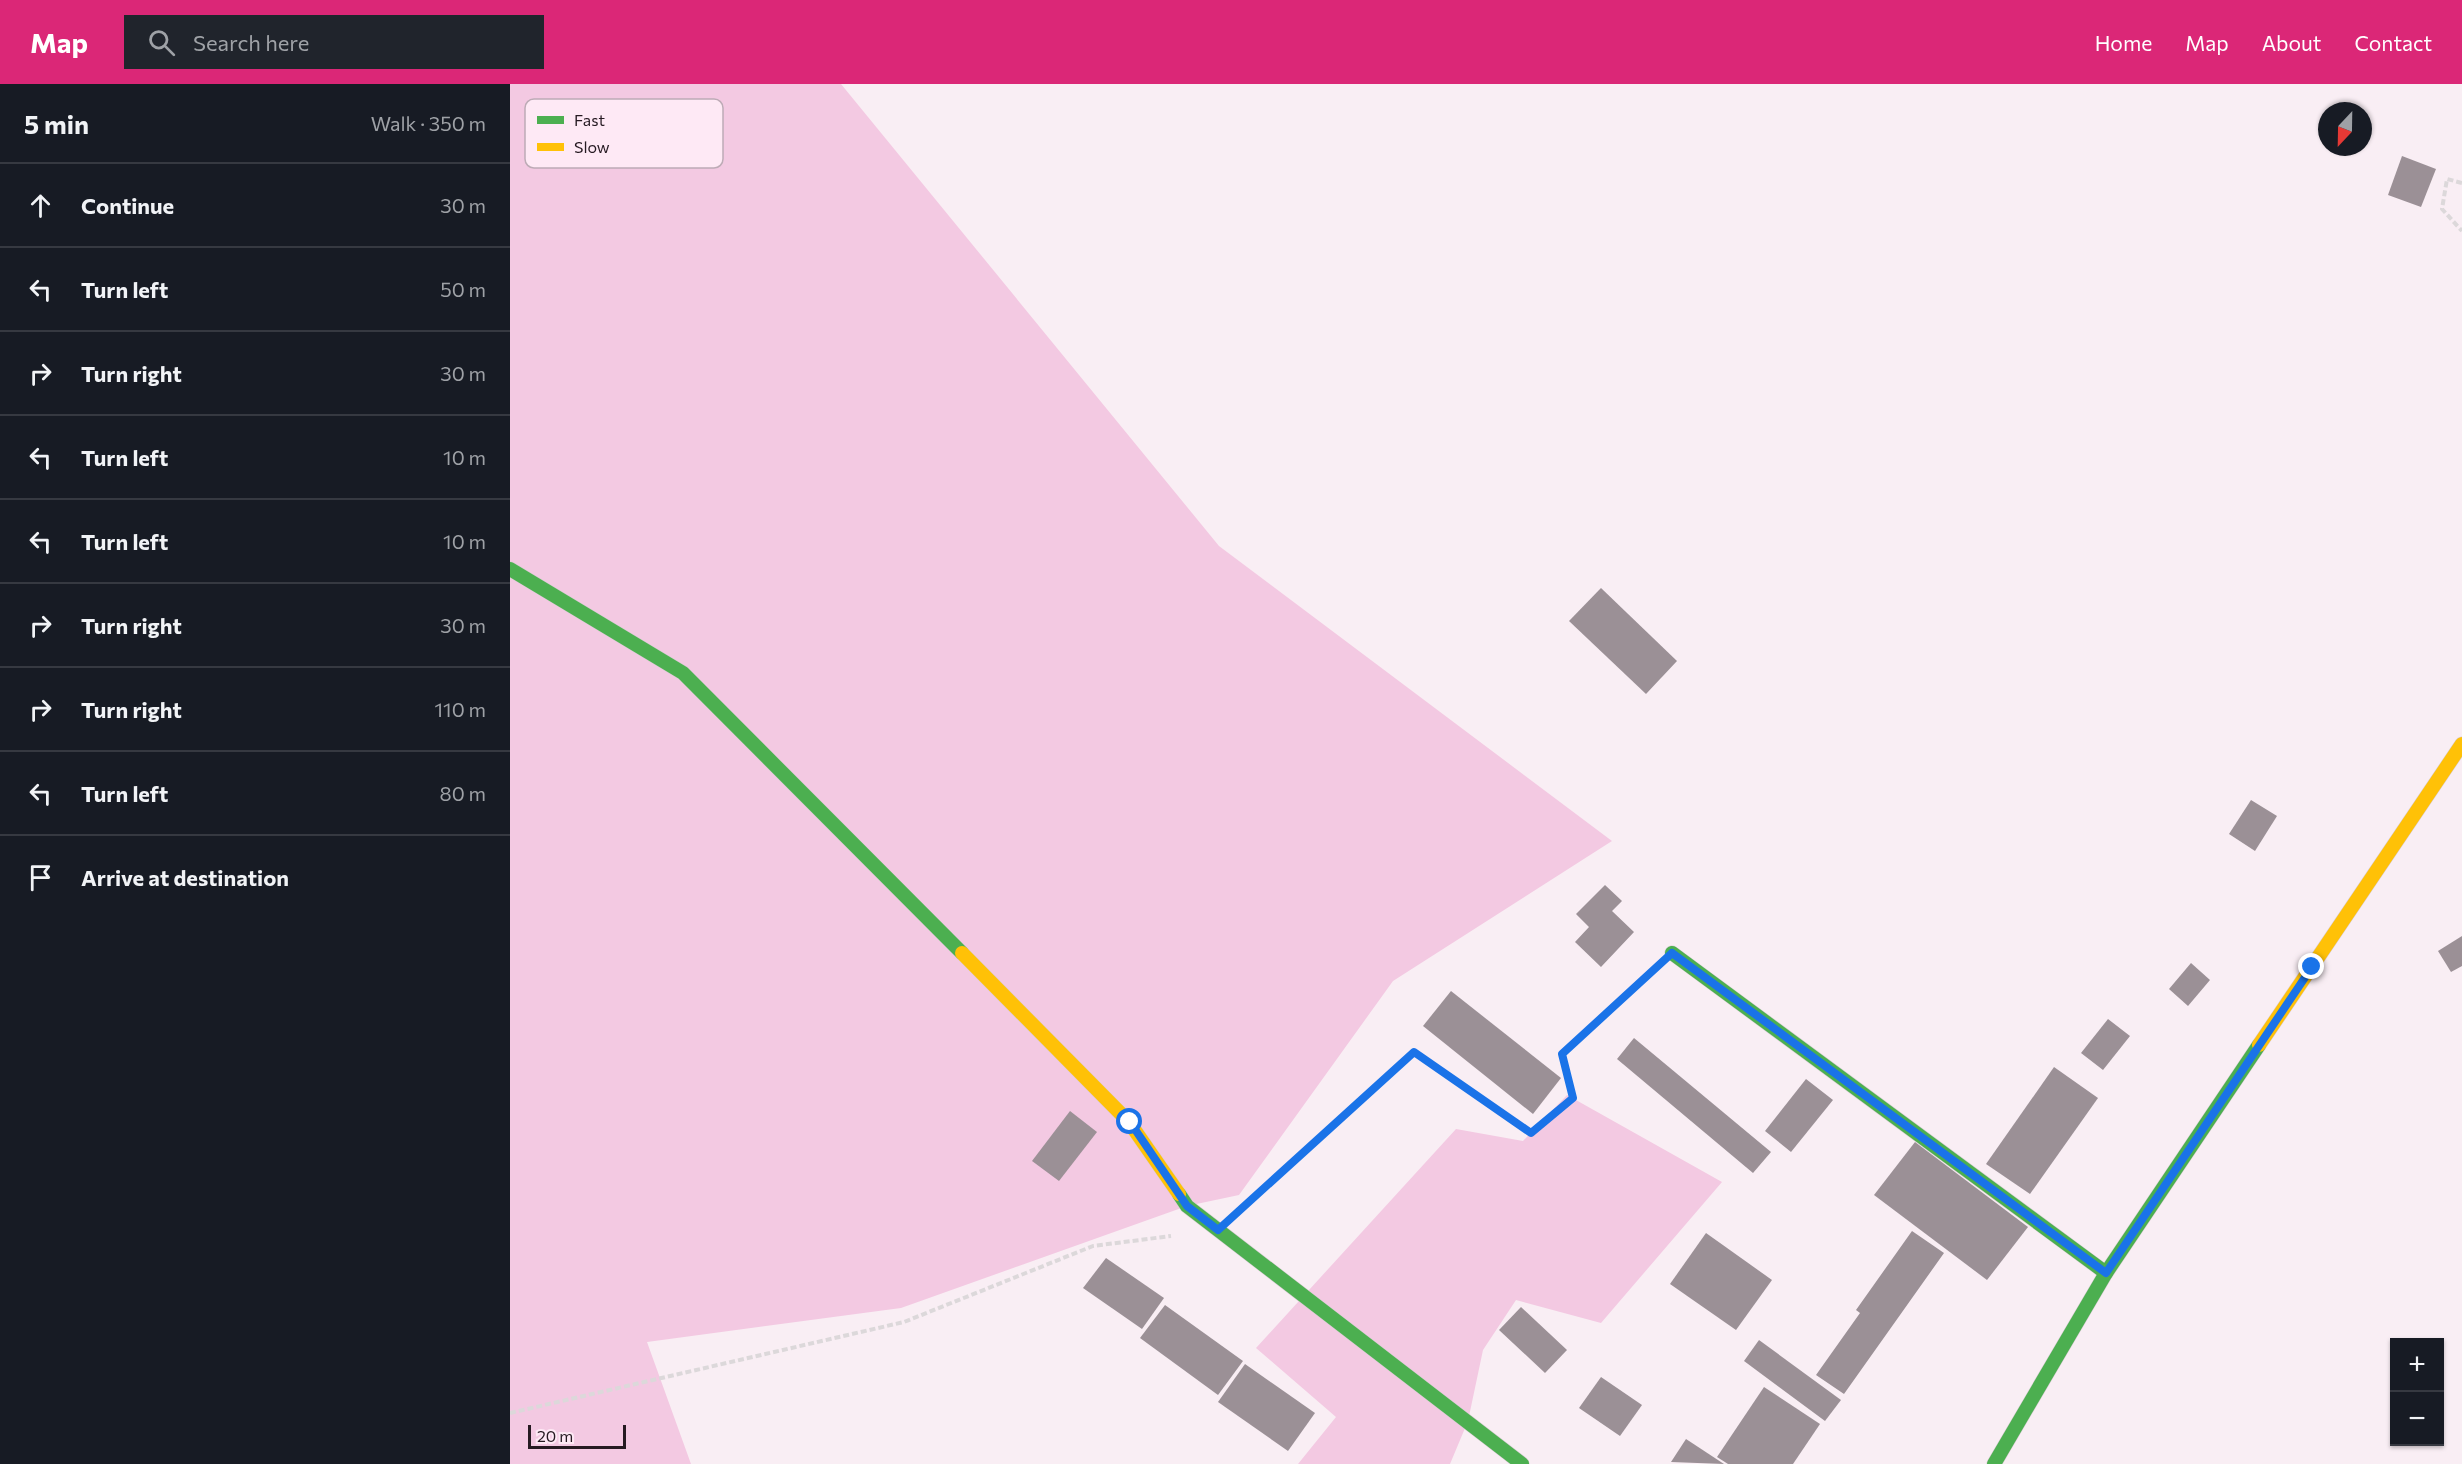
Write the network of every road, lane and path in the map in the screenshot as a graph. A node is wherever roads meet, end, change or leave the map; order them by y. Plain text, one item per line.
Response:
1 (2462, 183) edge
2 (2462, 231) edge
3 (510, 569) edge
4 (2462, 744) edge
5 (1672, 953) joint
6 (1218, 1230) junction
7 (1173, 1236) dead end
8 (2106, 1273) junction
9 (510, 1413) edge
10 (1522, 1464) edge
11 (1994, 1464) edge

1 - 2 path
3 - 6 street
4 - 8 street
5 - 6 path
5 - 8 street
6 - 10 street
7 - 9 path
8 - 11 street

